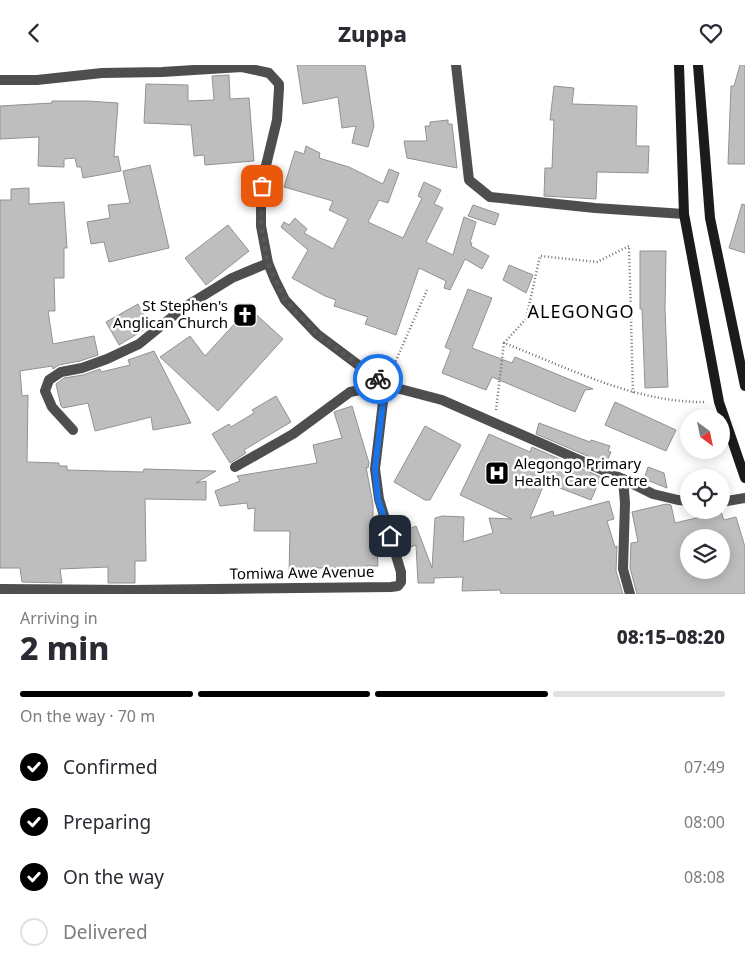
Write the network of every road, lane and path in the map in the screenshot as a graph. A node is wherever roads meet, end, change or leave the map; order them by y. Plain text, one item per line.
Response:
1 (456, 65) edge
2 (679, 65) edge
3 (698, 65) edge
4 (269, 69) edge
5 (0, 80) edge
6 (684, 214) junction
7 (268, 263) junction
8 (426, 290) dead end
9 (504, 343) junction
10 (742, 355) edge
11 (385, 385) junction
12 (745, 386) edge
13 (633, 393) junction
14 (719, 402) junction
15 (494, 422) junction
16 (73, 430) dead end
17 (235, 467) dead end
18 (745, 478) edge
19 (624, 479) junction
20 (745, 498) edge
21 (680, 500) edge
22 (730, 501) edge
23 (0, 589) edge
24 (131, 592) edge
25 (630, 594) edge

1 - 6 street
2 - 6 main road
3 - 10 main road
4 - 5 street
4 - 7 street
6 - 14 main road
7 - 11 street
7 - 16 street
8 - 11 path
9 - 13 path
9 - 13 path
9 - 15 path
10 - 12 main road
11 - 15 street
11 - 17 street
11 - 24 street, Tomiwa Awe Avenue
13 - 14 path
14 - 18 main road
15 - 19 street
19 - 21 street
19 - 25 street
20 - 22 street
23 - 24 street, Tomiwa Awe Avenue

